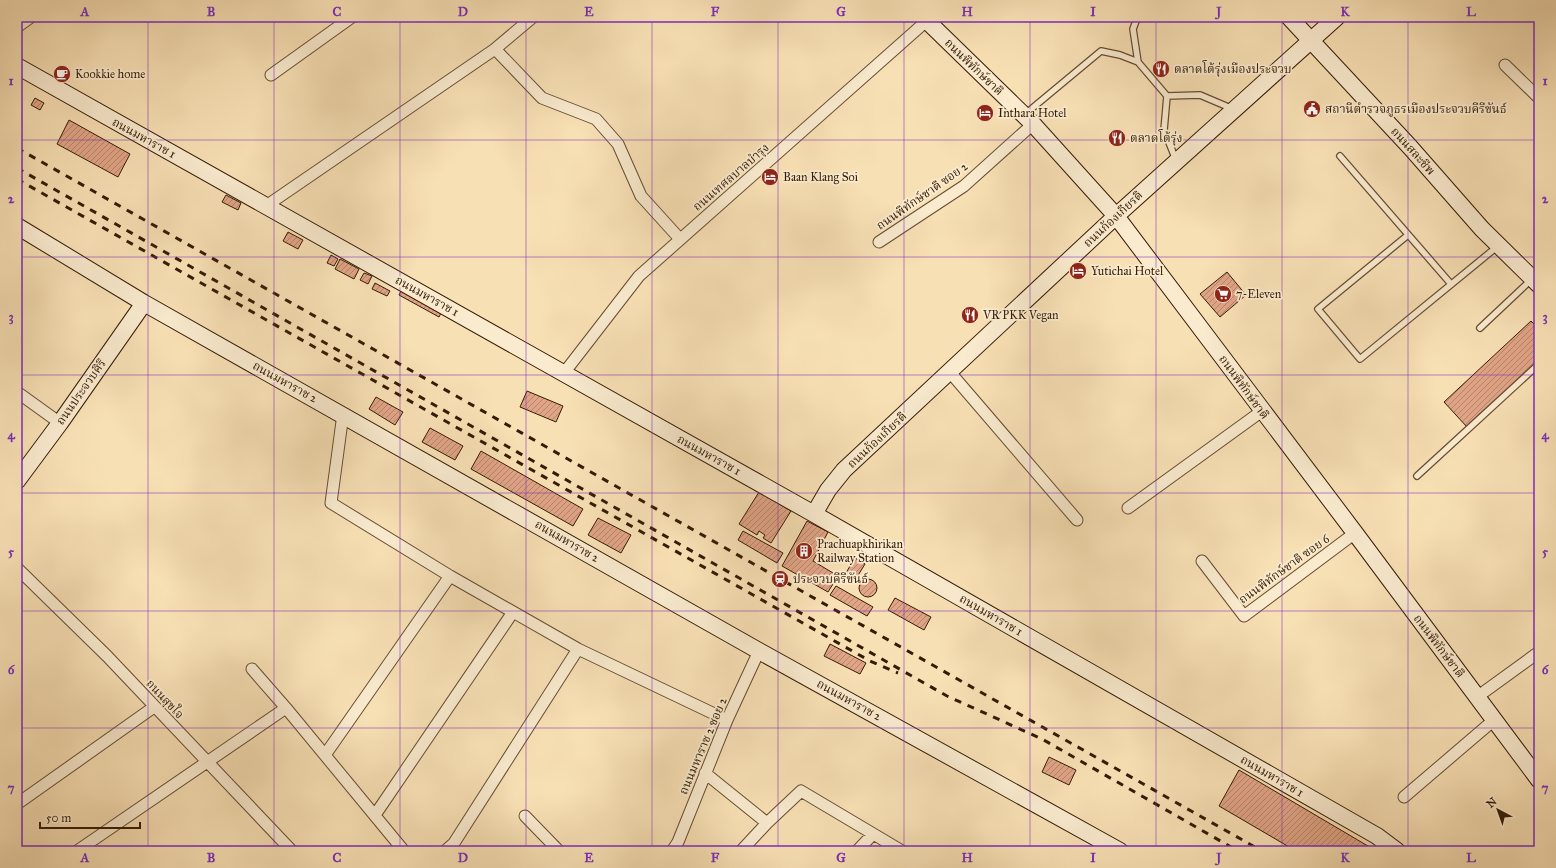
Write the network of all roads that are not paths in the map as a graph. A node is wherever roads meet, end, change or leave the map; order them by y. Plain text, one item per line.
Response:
1 (31, 17) edge
2 (352, 17) edge
3 (534, 17) edge
4 (1141, 17) edge
5 (1289, 17) edge
6 (1337, 17) edge
7 (927, 18) edge
8 (17, 27) edge
9 (1311, 41) junction
10 (495, 49) junction
11 (1138, 62) junction
12 (1505, 65) dead end
13 (17, 66) edge
14 (271, 75) dead end
15 (1167, 96) junction
16 (1539, 98) edge
17 (1236, 110) junction
18 (1028, 119) junction
19 (1340, 156) dead end
20 (1177, 161) junction
21 (266, 206) junction
22 (1116, 216) junction
23 (17, 226) edge
24 (1408, 235) junction
25 (680, 239) junction
26 (879, 242) dead end
27 (1498, 246) junction
28 (1536, 282) edge
29 (1451, 284) junction
30 (144, 303) junction
31 (1480, 328) dead end
32 (1539, 364) edge
33 (949, 371) junction
34 (564, 373) junction
35 (17, 392) edge
36 (1262, 411) junction
37 (343, 414) junction
38 (60, 423) junction
39 (1417, 476) dead end
40 (17, 481) edge
41 (1128, 508) dead end
42 (814, 514) junction
43 (1078, 520) dead end
44 (1355, 533) junction
45 (1202, 561) dead end
46 (17, 568) edge
47 (450, 576) junction
48 (514, 612) junction
49 (578, 649) junction
50 (759, 651) junction
51 (1539, 652) edge
52 (252, 669) dead end
53 (1477, 697) junction
54 (154, 707) junction
55 (286, 708) junction
56 (727, 720) junction
57 (1494, 720) junction
58 (325, 755) junction
59 (207, 762) junction
60 (705, 773) junction
61 (1539, 780) edge
62 (1404, 797) dead end
63 (17, 804) edge
64 (375, 815) junction
65 (525, 816) dead end
66 (767, 823) junction
67 (873, 834) junction
68 (77, 851) edge
69 (292, 851) edge
70 (404, 851) edge
71 (445, 851) edge
72 (559, 851) edge
73 (672, 851) edge
74 (741, 851) edge
75 (856, 851) edge
76 (902, 851) edge
77 (1120, 851) edge
78 (1397, 851) edge

1 - 8 street
2 - 14 street
3 - 10 street
4 - 11 lane
5 - 9 street, ถนนสละชีพ
6 - 9 street, ถนนก้องเกียรติ
7 - 18 street, ถนนพิทักษ์ชาติ
7 - 25 street, ถนนเทศลบาลบำรุง
9 - 17 street, ถนนก้องเกียรติ
9 - 27 street, ถนนสละชีพ
10 - 21 street
10 - 25 street
11 - 15 lane
11 - 18 lane
12 - 16 street
13 - 21 street, ถนนมหาราช 1
15 - 17 lane
15 - 20 lane
17 - 20 street, ถนนก้องเกียรติ
18 - 22 street, ถนนพิทักษ์ชาติ
18 - 26 street, ถนนพิทักษ์ชาติ ซอย 2
19 - 24 lane
20 - 22 street, ถนนก้องเกียรติ
21 - 34 street, ถนนมหาราช 1
22 - 33 street, ถนนก้องเกียรติ
22 - 36 street, ถนนพิทักษ์ชาติ
23 - 30 street, ถนนมหาราช 2
24 - 29 lane
24 - 29 lane
25 - 34 street, ถนนเทศลบาลบำรุง
27 - 28 street, ถนนสละชีพ
27 - 29 lane
28 - 31 lane
30 - 37 street, ถนนมหาราช 2
30 - 38 street, ถนนประจวบศิริ
32 - 39 lane
33 - 42 street, ถนนก้องเกียรติ
33 - 43 street
34 - 42 street, ถนนมหาราช 1
35 - 38 street
36 - 41 street
36 - 44 street, ถนนพิทักษ์ชาติ
37 - 47 street
37 - 50 street, ถนนมหาราช 2
38 - 40 street, ถนนประจวบศิริ
42 - 78 street, ถนนมหาราช 1
44 - 45 street, ถนนพิทักษ์ชาติ ซอย 6
44 - 53 street, ถนนพิทักษ์ชาติ
46 - 54 street, ถนนสุขใจ
47 - 48 street
47 - 58 street
48 - 49 street
48 - 64 street
49 - 56 street
49 - 71 street
50 - 56 street, ถนนมหาราช 2 ซอย 2
50 - 77 street, ถนนมหาราช 2
51 - 53 street
52 - 55 street
53 - 57 street, ถนนพิทักษ์ชาติ
54 - 59 street, ถนนสุขใจ
54 - 63 street
55 - 58 street
55 - 59 street
56 - 60 street, ถนนมหาราช 2 ซอย 2
57 - 61 street, ถนนพิทักษ์ชาติ
57 - 62 street
58 - 64 street
59 - 68 street
59 - 69 street, ถนนสุขใจ
60 - 66 street
60 - 73 street, ถนนมหาราช 2 ซอย 2
64 - 70 street
65 - 72 street
66 - 67 street
66 - 74 street
67 - 75 street
67 - 76 street

